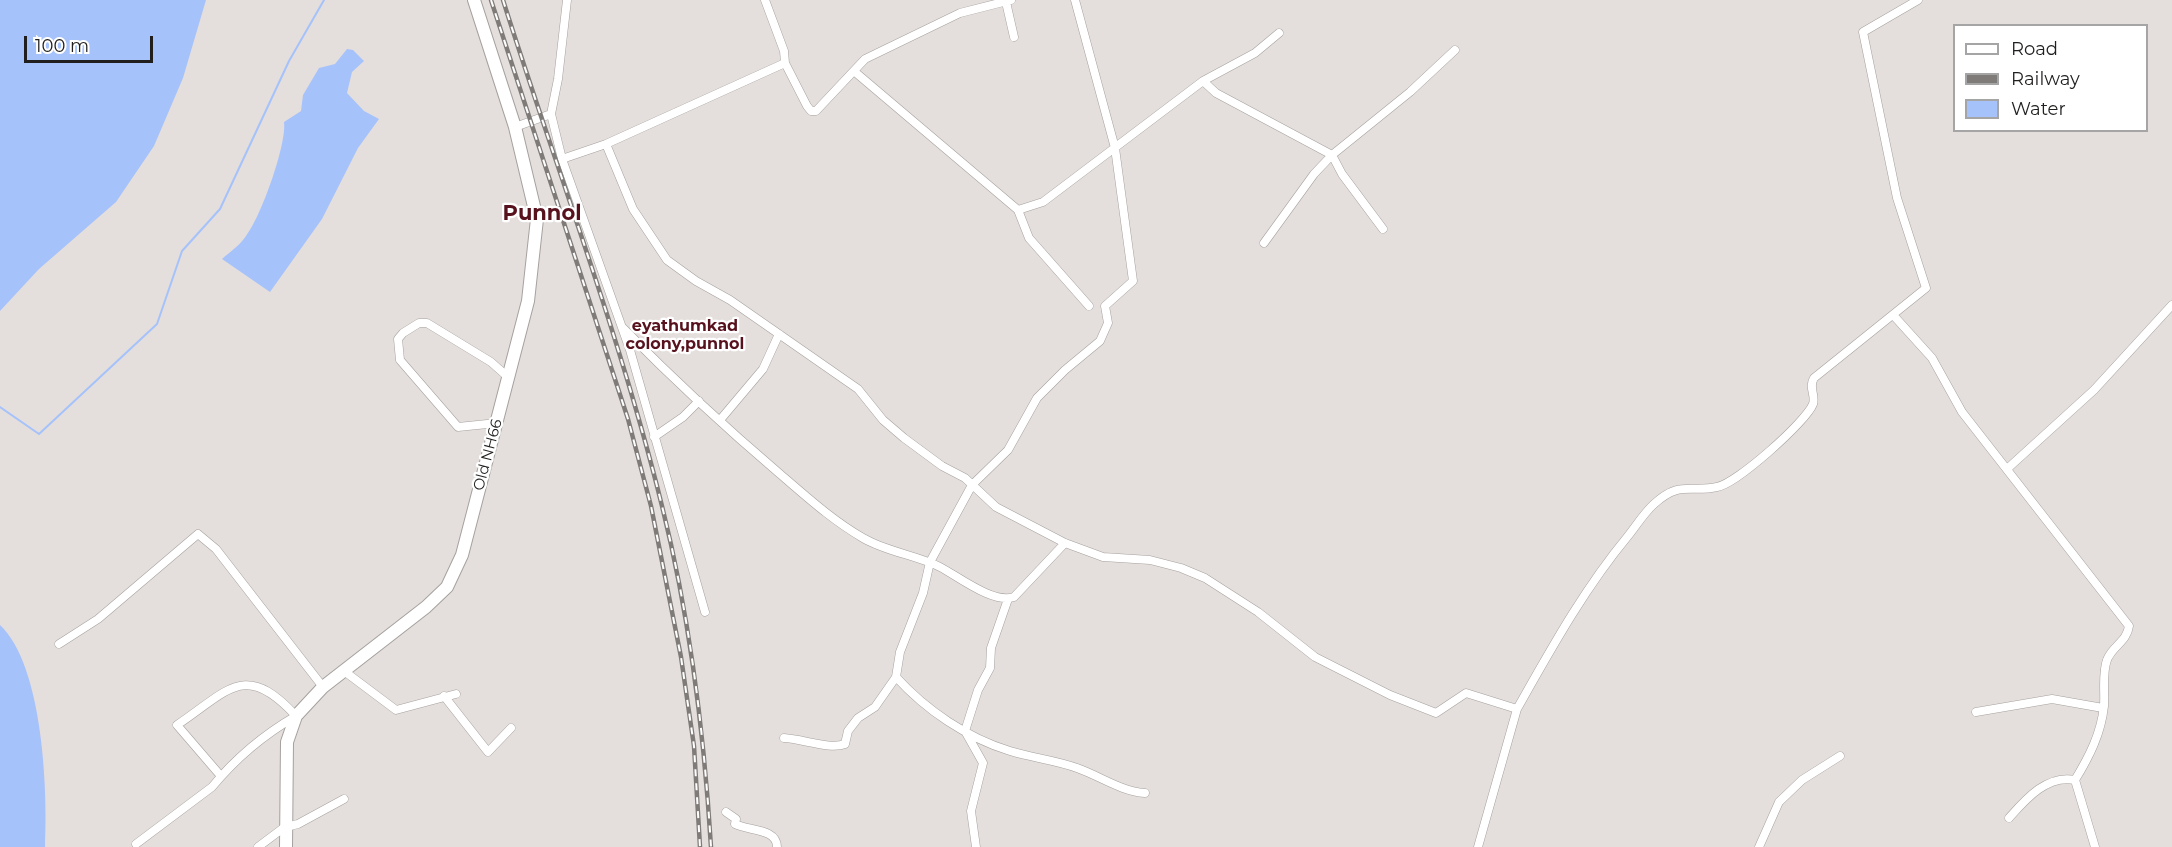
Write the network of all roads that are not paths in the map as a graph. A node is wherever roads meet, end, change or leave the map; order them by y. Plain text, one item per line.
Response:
1 (474, 0) edge
2 (567, 0) edge
3 (765, 0) edge
4 (1075, 0) edge
5 (1918, 0) edge
6 (1008, 1) edge
7 (1279, 33) dead end
8 (1014, 37) dead end
9 (1455, 51) dead end
10 (785, 63) junction
11 (855, 72) junction
12 (1203, 81) junction
13 (551, 114) junction
14 (515, 127) junction
15 (606, 144) junction
16 (1115, 148) junction
17 (1332, 155) junction
18 (562, 159) junction
19 (1018, 210) junction
20 (1383, 229) dead end
21 (1264, 243) dead end
22 (2172, 305) edge
23 (1089, 306) dead end
24 (1894, 316) junction
25 (622, 328) junction
26 (779, 334) junction
27 (509, 378) junction
28 (699, 401) junction
29 (720, 420) junction
30 (497, 423) junction
31 (654, 438) junction
32 (2007, 469) junction
33 (972, 485) junction
34 (1065, 543) junction
35 (930, 562) junction
36 (1008, 599) junction
37 (705, 612) dead end
38 (58, 644) dead end
39 (344, 671) junction
40 (896, 677) junction
41 (323, 687) junction
42 (456, 694) dead end
43 (444, 696) junction
44 (2103, 708) junction
45 (1517, 709) junction
46 (1976, 712) dead end
47 (296, 716) junction
48 (511, 728) dead end
49 (965, 731) junction
50 (784, 738) dead end
51 (1840, 756) dead end
52 (220, 775) junction
53 (2075, 780) junction
54 (1145, 793) dead end
55 (344, 799) dead end
56 (726, 812) dead end
57 (2009, 818) dead end
58 (286, 827) junction
59 (136, 844) dead end
60 (258, 847) edge
61 (288, 847) edge
62 (777, 847) edge
63 (976, 847) edge
64 (1478, 847) edge
65 (1760, 847) edge
66 (2095, 847) edge

1 - 14 main road, Old NH66
2 - 13 street
3 - 10 street
4 - 16 street
5 - 24 street
6 - 8 street
6 - 11 street
7 - 12 street
9 - 17 street
10 - 11 street
10 - 15 street
11 - 19 street
12 - 16 street
12 - 17 street
13 - 14 street
13 - 18 street
14 - 27 main road, Old NH66
15 - 18 street
15 - 26 street
16 - 19 street
16 - 33 street
17 - 20 street
17 - 21 street
18 - 25 street
19 - 23 street
22 - 32 street
24 - 32 street
24 - 45 street
25 - 28 street
25 - 31 street
26 - 29 street
26 - 33 street
27 - 30 main road, Old NH66
27 - 30 street
28 - 29 street
28 - 31 street
29 - 35 street
30 - 39 main road, Old NH66
31 - 37 street
32 - 44 street
33 - 34 street
33 - 35 street
34 - 36 street
34 - 45 street
35 - 36 street
35 - 40 street
36 - 49 street
38 - 41 street
39 - 41 main road, Old NH66
39 - 43 street
40 - 49 street
40 - 50 street
41 - 47 main road, Old NH66
42 - 43 street
43 - 48 street
44 - 46 street
44 - 53 street
45 - 64 street
47 - 52 street
47 - 52 street
47 - 58 main road, Old NH66
49 - 54 street
49 - 63 street
51 - 65 street
52 - 59 street
53 - 57 street
53 - 66 street
55 - 58 street
56 - 62 street
58 - 60 street
58 - 61 main road, Old NH66

